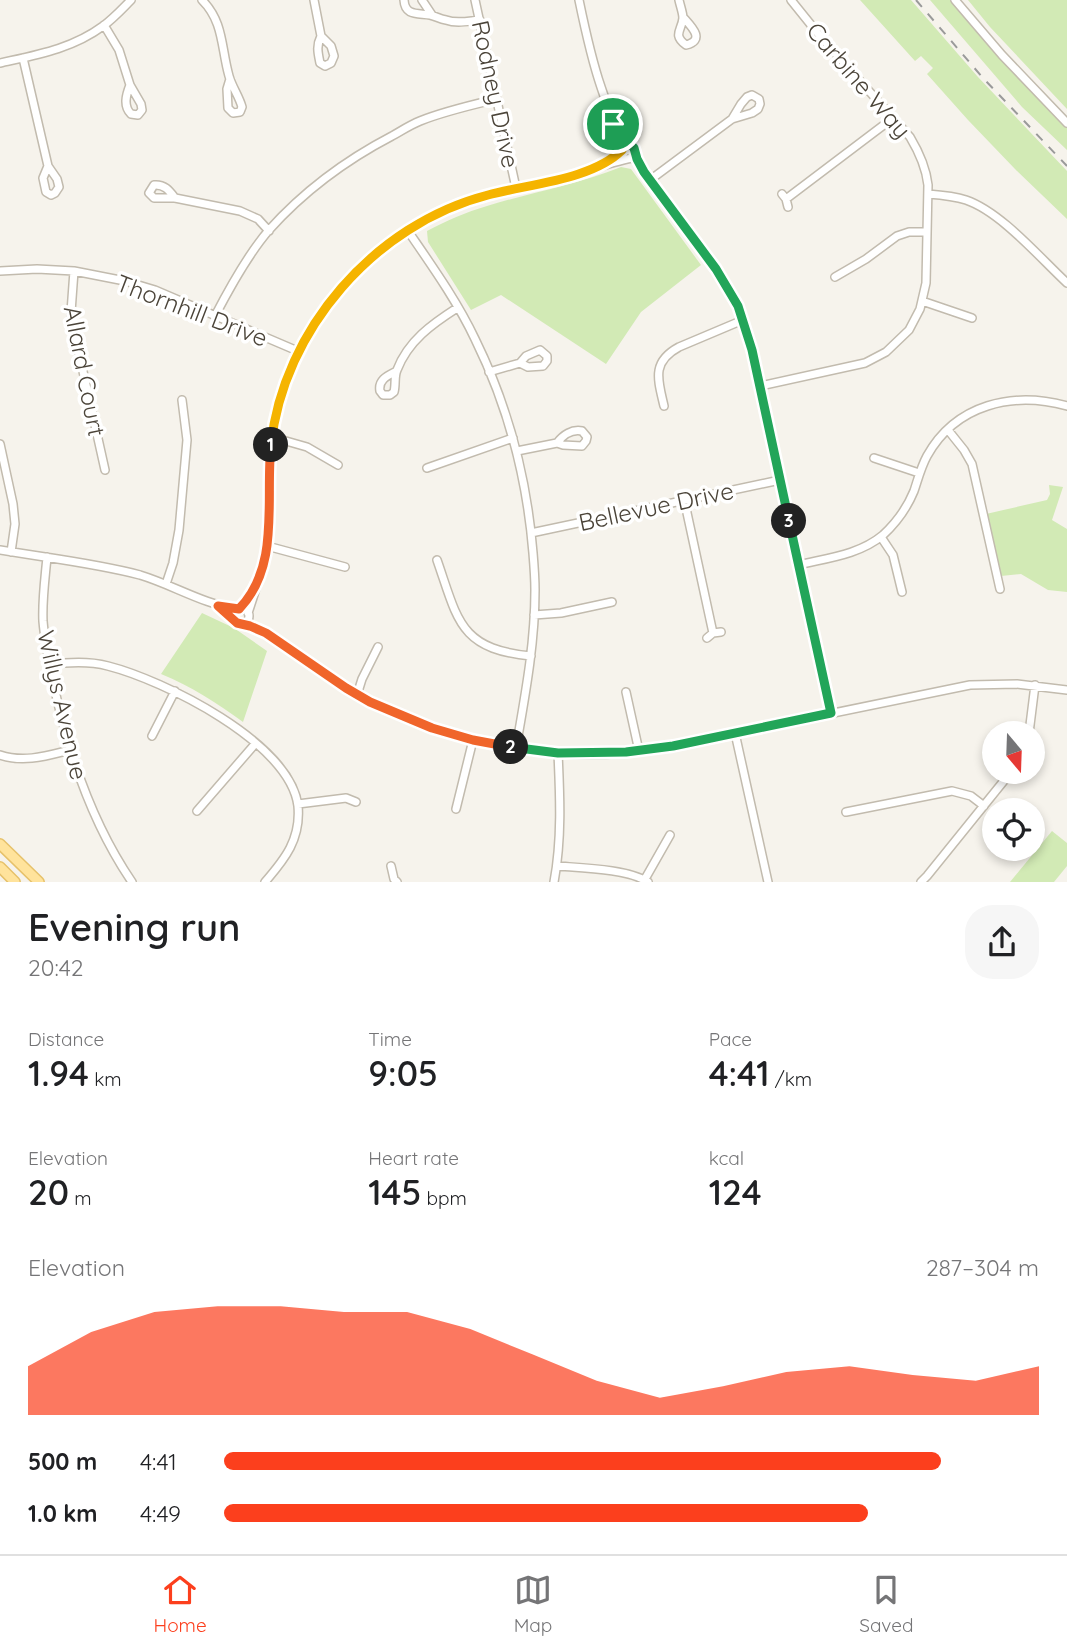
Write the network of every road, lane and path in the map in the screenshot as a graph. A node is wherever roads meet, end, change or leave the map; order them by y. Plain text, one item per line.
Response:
1 (131, 0) edge
2 (202, 0) edge
3 (314, 0) edge
4 (404, 0) edge
5 (422, 0) edge
6 (475, 0) edge
7 (579, 0) edge
8 (679, 0) edge
9 (791, 0) edge
10 (955, 0) edge
11 (432, 15) junction
12 (683, 18) dead end
13 (480, 20) junction
14 (104, 25) junction
15 (321, 36) dead end
16 (23, 58) junction
17 (0, 63) edge
18 (230, 79) dead end
19 (130, 85) dead end
20 (497, 99) junction
21 (611, 115) junction
22 (893, 118) junction
23 (732, 119) dead end
24 (1067, 123) edge
25 (630, 145) junction
26 (622, 150) junction
27 (635, 153) junction
28 (627, 159) junction
29 (48, 166) dead end
30 (602, 166) junction
31 (644, 172) junction
32 (650, 180) junction
33 (516, 188) junction
34 (928, 194) junction
35 (175, 198) dead end
36 (785, 200) dead end
37 (269, 231) junction
38 (408, 231) junction
39 (927, 232) junction
40 (0, 271) edge
41 (74, 271) junction
42 (835, 278) dead end
43 (1066, 285) edge
44 (922, 301) junction
45 (457, 308) junction
46 (215, 316) junction
47 (972, 318) dead end
48 (743, 320) junction
49 (300, 352) junction
50 (520, 363) dead end
51 (395, 372) dead end
52 (489, 372) junction
53 (760, 386) junction
54 (182, 400) dead end
55 (664, 406) dead end
56 (1067, 406) edge
57 (948, 430) junction
58 (272, 437) junction
59 (513, 438) junction
60 (557, 443) dead end
61 (0, 444) edge
62 (517, 451) junction
63 (873, 457) dead end
64 (338, 465) dead end
65 (427, 468) dead end
66 (105, 470) dead end
67 (919, 473) junction
68 (780, 480) junction
69 (684, 499) junction
70 (531, 533) junction
71 (881, 537) junction
72 (267, 546) junction
73 (0, 550) edge
74 (11, 552) junction
75 (47, 557) junction
76 (437, 560) dead end
77 (798, 565) junction
78 (345, 567) dead end
79 (166, 584) junction
80 (255, 587) junction
81 (1000, 589) dead end
82 (902, 592) dead end
83 (612, 602) dead end
84 (218, 606) junction
85 (238, 609) junction
86 (248, 613) junction
87 (534, 615) junction
88 (234, 620) junction
89 (242, 624) junction
90 (266, 633) junction
91 (713, 634) dead end
92 (378, 647) dead end
93 (531, 656) junction
94 (50, 665) junction
95 (1035, 685) junction
96 (1067, 690) edge
97 (175, 691) junction
98 (626, 692) dead end
99 (357, 695) junction
100 (831, 713) junction
101 (1030, 721) edge
102 (735, 733) junction
103 (152, 736) dead end
104 (473, 740) junction
105 (255, 744) junction
106 (516, 748) junction
107 (70, 750) junction
108 (639, 751) junction
109 (558, 753) junction
110 (0, 755) edge
111 (1001, 784) edge
112 (349, 788) dead end
113 (346, 798) junction
114 (990, 798) edge
115 (356, 802) dead end
116 (298, 804) junction
117 (982, 804) edge
118 (982, 808) edge
119 (456, 809) dead end
120 (198, 811) dead end
121 (846, 812) dead end
122 (670, 835) dead end
123 (0, 844) edge
124 (391, 866) dead end
125 (557, 866) junction
126 (0, 867) edge
127 (393, 881) edge
128 (646, 881) edge
129 (15, 882) edge
130 (39, 882) edge
131 (132, 882) edge
132 (265, 882) edge
133 (554, 882) edge
134 (768, 882) edge
135 (921, 882) edge

1 - 14 street
2 - 18 street
3 - 15 street
4 - 11 street
5 - 11 street
6 - 13 street, Rodney Drive
7 - 21 street
8 - 12 street
9 - 22 street, Carbine Way
10 - 24 street
11 - 13 street
13 - 20 street, Rodney Drive
14 - 16 street
14 - 19 street
16 - 17 street
16 - 29 street
20 - 33 street, Rodney Drive
20 - 37 street
21 - 25 street
21 - 26 street
22 - 34 street, Carbine Way
22 - 36 street
23 - 32 street
25 - 26 street
25 - 27 street
26 - 28 street
26 - 30 street
27 - 28 street
27 - 31 street
28 - 30 street
28 - 31 street
30 - 33 street
31 - 32 street
32 - 48 street
33 - 38 street
34 - 39 street, Carbine Way
34 - 43 street
35 - 37 street
37 - 46 street
38 - 45 street
38 - 49 street
39 - 42 street
39 - 44 street, Carbine Way
40 - 41 street, Thornhill Drive
41 - 46 street, Thornhill Drive
41 - 66 street, Allard Court
44 - 47 street
44 - 53 street, Carbine Way
45 - 51 street
45 - 52 street
46 - 49 street, Thornhill Drive
48 - 53 street
48 - 55 street
49 - 58 street
50 - 52 street
52 - 59 street
53 - 68 street
54 - 79 street
56 - 57 street
57 - 67 street
57 - 81 street
58 - 64 street
58 - 72 street
59 - 62 street
59 - 65 street
60 - 62 street
61 - 74 street
62 - 70 street
63 - 67 street
67 - 71 street
68 - 69 street, Bellevue Drive
68 - 77 street
69 - 70 street, Bellevue Drive
69 - 91 street
70 - 87 street
71 - 77 street
71 - 82 street
72 - 78 street
72 - 80 street
73 - 74 street
74 - 75 street
75 - 79 street
75 - 94 street, Willys Avenue
76 - 93 street
77 - 100 street
79 - 84 street
80 - 85 street
80 - 86 street
83 - 87 street
84 - 85 street
84 - 88 street
85 - 86 street
85 - 88 street
86 - 89 street
86 - 90 street
87 - 93 street
88 - 89 street
89 - 90 street
90 - 99 street
92 - 99 street
93 - 106 street
94 - 97 street
94 - 107 street, Willys Avenue
95 - 96 street
95 - 100 street
95 - 101 street
97 - 103 street
97 - 105 street
98 - 108 street
99 - 104 street
100 - 102 street
102 - 108 street
102 - 134 street
104 - 106 street
104 - 119 street
105 - 116 street
105 - 120 street
106 - 109 street
107 - 110 street
107 - 131 street, Willys Avenue
108 - 109 street
109 - 125 street
111 - 114 street
112 - 113 street
113 - 115 street
113 - 116 street
116 - 132 street
117 - 121 street
118 - 135 street
122 - 128 street
123 - 130 main road
124 - 127 street
125 - 128 street
125 - 133 street
126 - 129 main road

